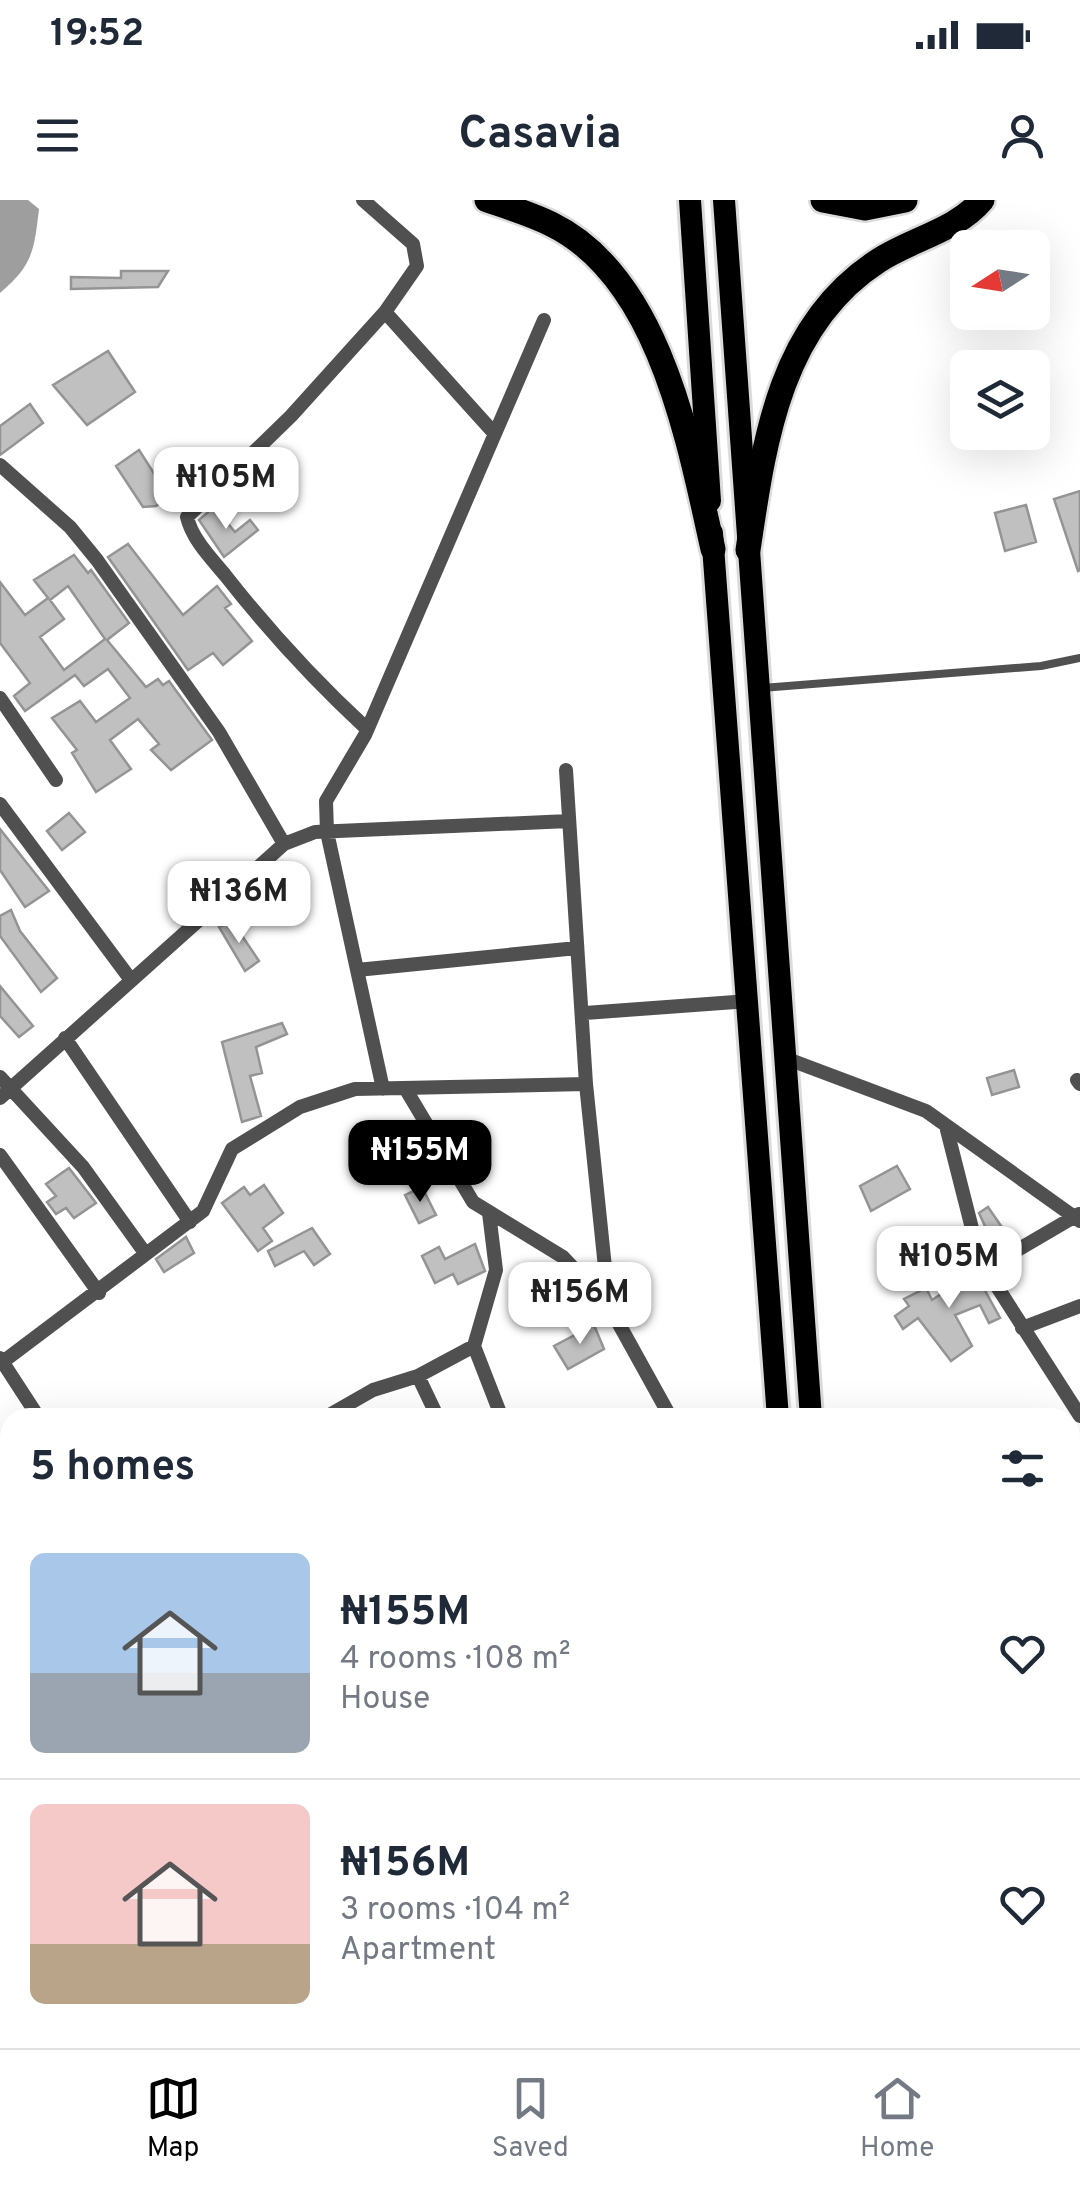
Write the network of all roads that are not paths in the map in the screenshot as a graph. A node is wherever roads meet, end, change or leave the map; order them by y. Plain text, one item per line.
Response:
1 (364, 200) edge
2 (487, 200) edge
3 (690, 200) edge
4 (724, 200) edge
5 (823, 200) edge
6 (905, 200) edge
7 (982, 200) edge
8 (385, 312) junction
9 (544, 320) dead end
10 (494, 433) junction
11 (0, 465) edge
12 (714, 549) junction
13 (748, 550) junction
14 (1080, 658) edge
15 (757, 688) junction
16 (0, 698) edge
17 (367, 729) junction
18 (566, 770) dead end
19 (56, 780) dead end
20 (0, 804) edge
21 (569, 821) junction
22 (327, 832) junction
23 (284, 844) junction
24 (576, 948) junction
25 (357, 970) junction
26 (132, 980) junction
27 (749, 1001) junction
28 (585, 1012) junction
29 (65, 1038) junction
30 (785, 1058) junction
31 (586, 1084) junction
32 (4, 1088) edge
33 (404, 1088) junction
34 (382, 1089) junction
35 (947, 1129) junction
36 (0, 1155) edge
37 (489, 1213) junction
38 (1078, 1217) edge
39 (190, 1222) junction
40 (145, 1253) junction
41 (986, 1269) junction
42 (100, 1293) junction
43 (608, 1306) junction
44 (1080, 1306) edge
45 (1022, 1328) junction
46 (474, 1346) junction
47 (1, 1361) edge
48 (418, 1376) junction
49 (32, 1408) edge
50 (343, 1408) edge
51 (433, 1408) edge
52 (498, 1408) edge
53 (664, 1408) edge
54 (777, 1408) edge
55 (810, 1408) edge
56 (1075, 1408) edge

1 - 8 street
2 - 12 highway
3 - 12 main road
4 - 13 main road
5 - 6 highway
7 - 13 highway
8 - 10 street
8 - 17 street
9 - 10 street
10 - 17 street
11 - 23 street
12 - 27 main road
13 - 15 main road
14 - 15 lane
15 - 30 main road
16 - 19 street
17 - 22 street
18 - 21 street
20 - 26 street
21 - 22 street
21 - 24 street
22 - 23 street
22 - 25 street
23 - 26 street
24 - 25 street
24 - 28 street
25 - 34 street
26 - 29 street
27 - 28 street
27 - 54 main road
28 - 31 street
29 - 32 street
29 - 39 street
30 - 35 street
30 - 55 main road
31 - 33 street
31 - 43 street
32 - 40 street
33 - 34 street
33 - 37 street
34 - 39 street
35 - 38 street
35 - 41 street
36 - 42 street
37 - 43 street
37 - 46 street
38 - 41 street
39 - 40 street
40 - 42 street
41 - 45 street
42 - 47 street
43 - 53 street
44 - 45 street
45 - 56 street
46 - 48 street
46 - 52 street
47 - 49 street
48 - 50 street
48 - 51 street

